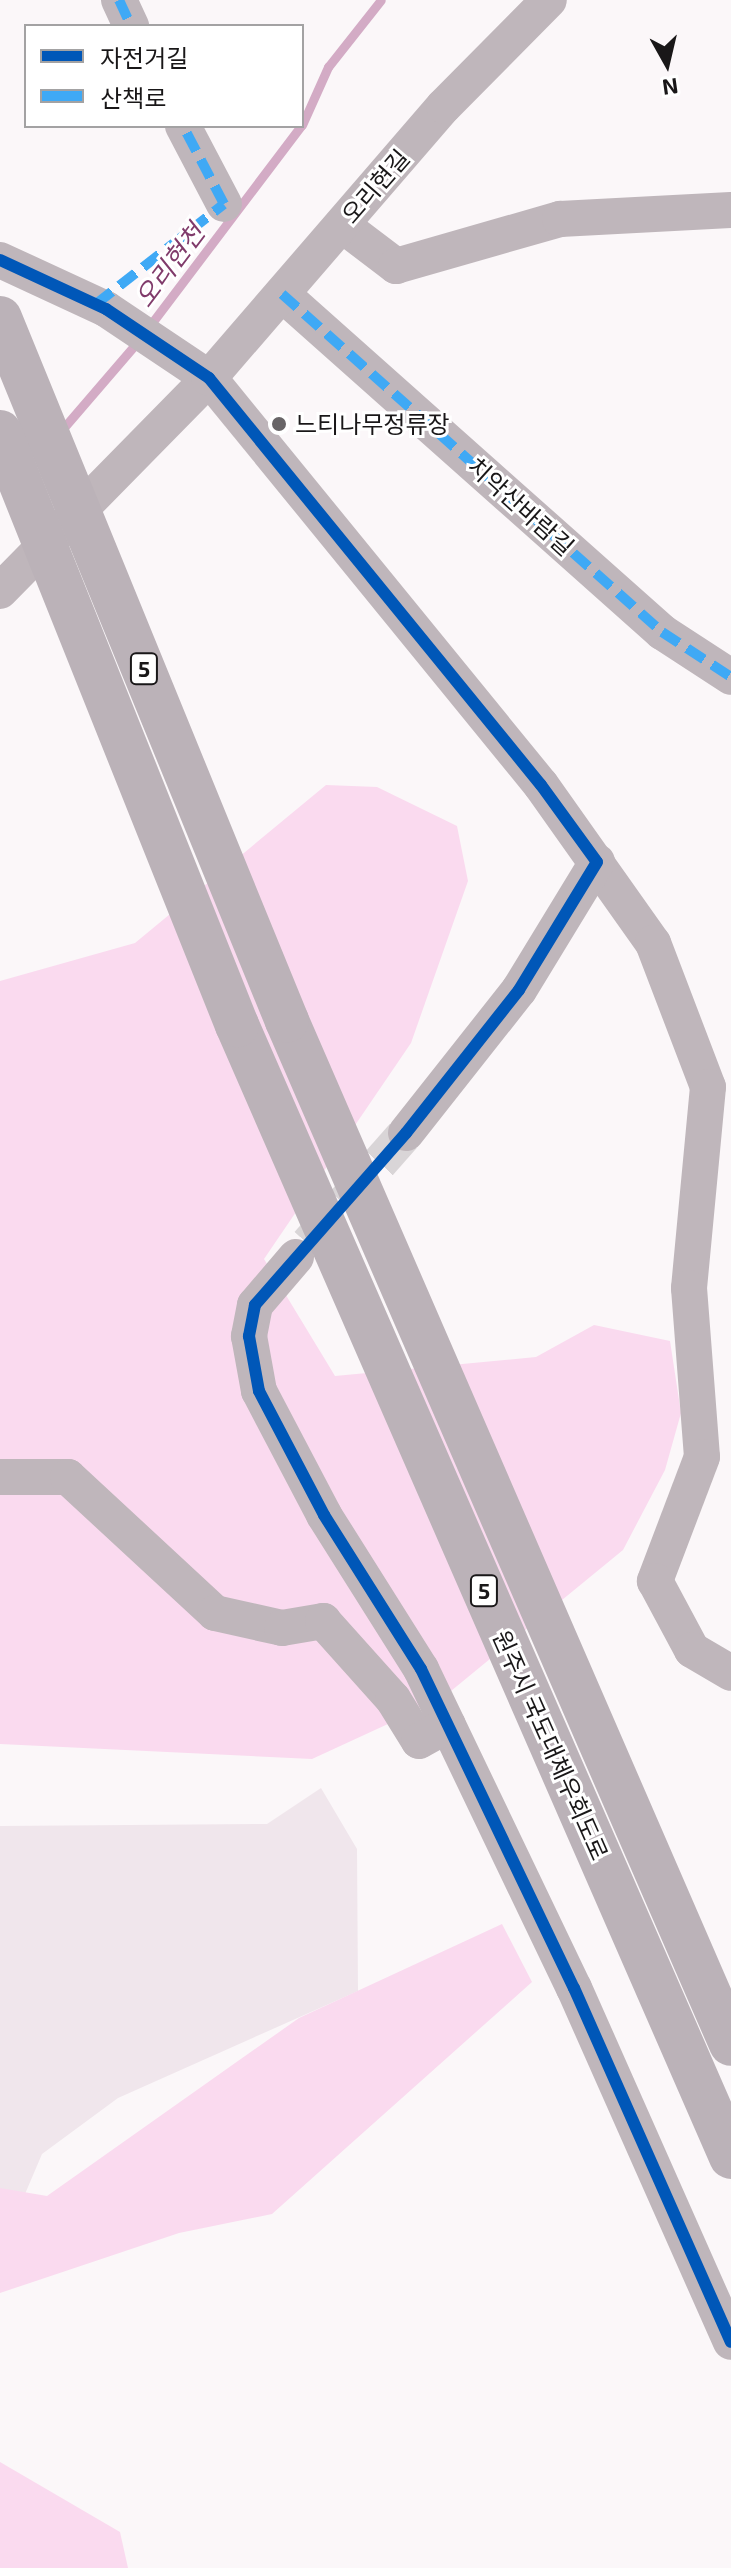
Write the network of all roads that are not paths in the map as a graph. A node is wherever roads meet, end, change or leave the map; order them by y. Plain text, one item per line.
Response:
1 (119, 0) edge
2 (549, 0) edge
3 (130, 24) edge
4 (184, 128) edge
5 (224, 204) dead end
6 (731, 210) edge
7 (342, 225) junction
8 (0, 260) edge
9 (282, 294) junction
10 (0, 318) edge
11 (209, 378) junction
12 (0, 432) edge
13 (0, 591) edge
14 (731, 677) edge
15 (597, 862) junction
16 (406, 1133) tunnel mouth
17 (296, 1257) tunnel mouth
18 (0, 1477) edge
19 (731, 1673) edge
20 (448, 1725) junction
21 (731, 2044) edge
22 (731, 2157) edge
23 (731, 2342) edge

1 - 3 street
2 - 7 street, 오리현길
4 - 5 street
6 - 7 street
7 - 9 street, 오리현길
8 - 11 street
9 - 11 street, 오리현길
9 - 14 street, 치악산바람길
10 - 21 highway, 원주시 국도대체우회도로 / 5, bridge
11 - 13 street, 오리현길
11 - 15 street
12 - 22 highway, 원주시 국도대체우회도로 / 5, bridge
15 - 16 street
15 - 19 street
17 - 20 street
18 - 20 street
20 - 23 street

